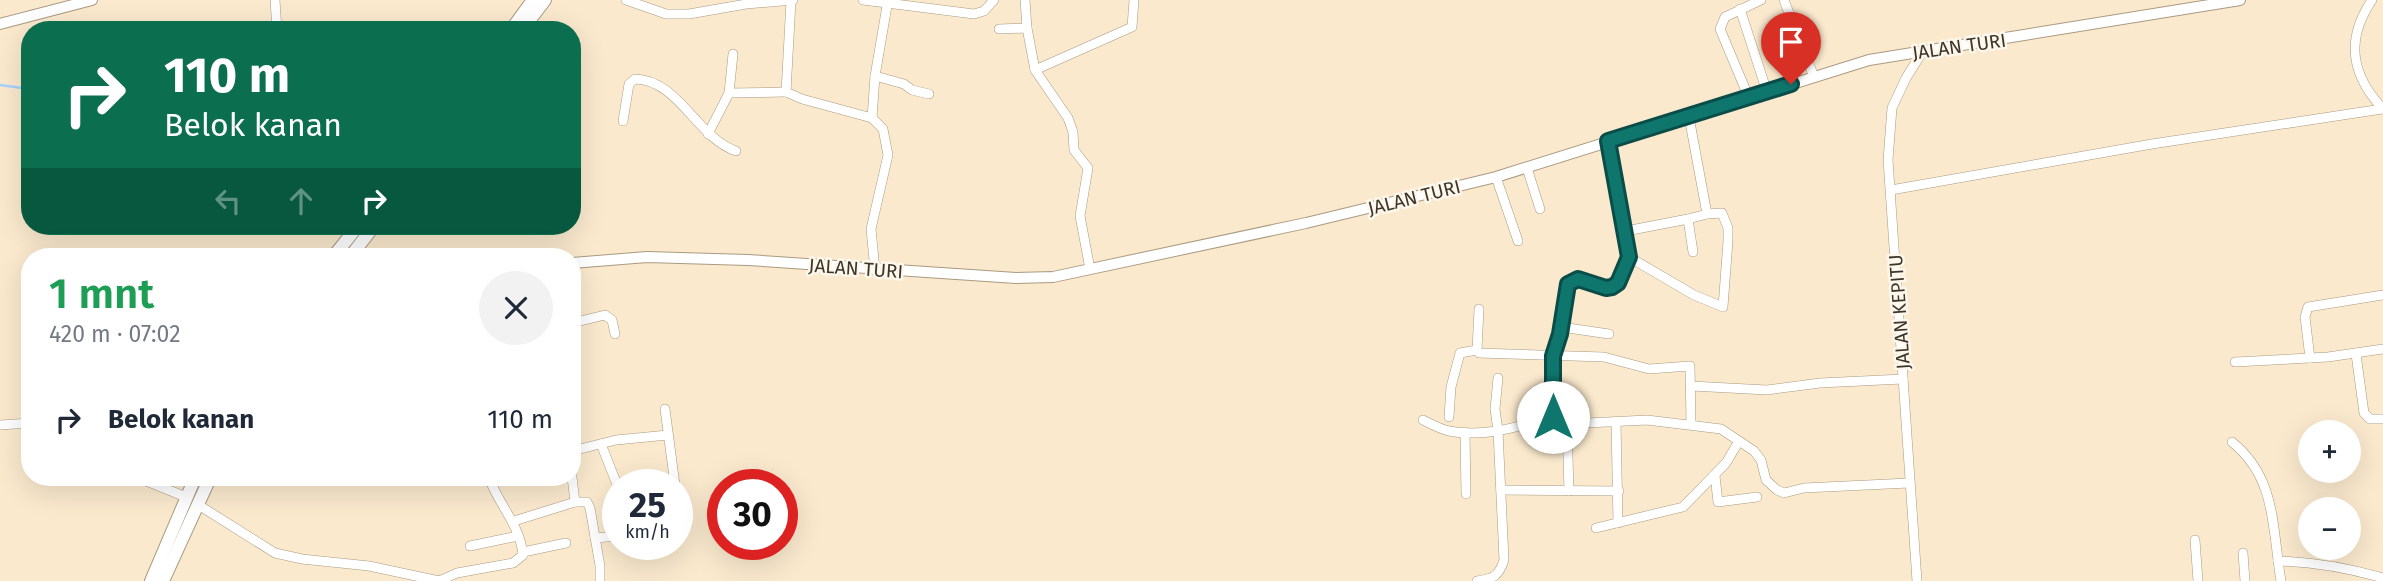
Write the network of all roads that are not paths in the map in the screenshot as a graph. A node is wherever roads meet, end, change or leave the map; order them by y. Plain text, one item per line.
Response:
1 (92, 0) edge
2 (275, 0) edge
3 (533, 0) edge
4 (545, 0) edge
5 (626, 0) edge
6 (712, 0) edge
7 (863, 0) edge
8 (994, 0) edge
9 (1025, 0) edge
10 (1134, 0) edge
11 (1761, 0) edge
12 (1784, 0) edge
13 (2240, 0) edge
14 (2372, 0) edge
15 (792, 1) edge
16 (888, 1) edge
17 (1740, 9) junction
18 (713, 11) junction
19 (276, 21) edge
20 (518, 21) edge
21 (529, 21) edge
22 (0, 24) edge
23 (1027, 28) junction
24 (999, 30) dead end
25 (1923, 51) junction
26 (733, 54) dead end
27 (1899, 55) junction
28 (1035, 70) junction
29 (875, 76) junction
30 (1814, 77) junction
31 (1906, 78) junction
32 (786, 92) junction
33 (1767, 92) junction
34 (729, 93) junction
35 (929, 94) dead end
36 (1749, 98) junction
37 (2383, 109) edge
38 (1689, 117) junction
39 (872, 118) junction
40 (623, 121) dead end
41 (708, 134) junction
42 (1608, 141) junction
43 (736, 151) dead end
44 (1527, 168) junction
45 (1496, 177) junction
46 (1891, 190) junction
47 (1540, 209) dead end
48 (1707, 214) junction
49 (1688, 219) junction
50 (1626, 231) junction
51 (1518, 241) dead end
52 (1693, 252) dead end
53 (1629, 257) junction
54 (581, 261) edge
55 (1090, 269) junction
56 (875, 270) junction
57 (2383, 295) edge
58 (1479, 309) dead end
59 (581, 321) edge
60 (1561, 327) junction
61 (615, 334) dead end
62 (1608, 334) dead end
63 (2383, 349) edge
64 (1477, 350) junction
65 (2356, 354) junction
66 (1553, 356) junction
67 (2310, 358) junction
68 (2235, 362) dead end
69 (1498, 378) dead end
70 (1903, 379) junction
71 (1691, 386) junction
72 (665, 409) dead end
73 (1449, 417) dead end
74 (1553, 417) junction
75 (2383, 419) edge
76 (1423, 420) dead end
77 (1616, 422) junction
78 (21, 424) edge
79 (1567, 424) junction
80 (1691, 424) junction
81 (0, 425) edge
82 (1498, 431) junction
83 (1465, 432) junction
84 (668, 435) junction
85 (1740, 441) junction
86 (2232, 442) dead end
87 (601, 444) junction
88 (581, 449) edge
89 (611, 469) edge
90 (673, 469) edge
91 (1715, 476) junction
92 (1909, 482) junction
93 (158, 486) edge
94 (194, 486) edge
95 (203, 486) edge
96 (492, 486) edge
97 (573, 486) edge
98 (1501, 490) junction
99 (1569, 491) junction
100 (1619, 491) junction
101 (1466, 494) dead end
102 (1757, 497) dead end
103 (192, 500) junction
104 (575, 502) junction
105 (514, 521) junction
106 (1618, 523) junction
107 (1596, 528) dead end
108 (518, 536) junction
109 (602, 537) edge
110 (595, 538) junction
111 (2195, 540) dead end
112 (566, 543) dead end
113 (470, 546) dead end
114 (523, 552) junction
115 (2243, 552) dead end
116 (2278, 561) junction
117 (159, 576) edge
118 (2383, 578) edge
119 (439, 581) edge
120 (600, 581) edge
121 (1477, 581) edge
122 (1917, 581) edge
123 (2198, 581) edge
124 (2245, 581) edge
125 (2281, 581) edge

1 - 22 main road
2 - 19 street
3 - 20 highway
4 - 21 highway
5 - 18 street
6 - 18 street
7 - 16 street
8 - 16 street
9 - 23 street
10 - 28 street
11 - 17 street
12 - 30 street
13 - 25 main road, JALAN TURI
14 - 37 street
15 - 18 street
15 - 32 street
16 - 29 street
17 - 33 street
17 - 36 street
23 - 24 street
23 - 28 street
25 - 27 main road, JALAN TURI
25 - 31 street, JALAN KEPITU
26 - 34 street
27 - 30 main road, JALAN TURI
27 - 31 street
28 - 55 street
29 - 35 street
29 - 39 street
30 - 33 main road, JALAN TURI
31 - 46 street, JALAN KEPITU
32 - 34 street
32 - 39 street
33 - 36 main road, JALAN TURI
34 - 41 street
36 - 38 main road, JALAN TURI
37 - 46 street
38 - 42 main road, JALAN TURI
38 - 48 street
39 - 56 street
40 - 41 street
41 - 43 street
42 - 44 main road, JALAN TURI
42 - 50 street
44 - 45 main road, JALAN TURI
44 - 47 street
45 - 51 street
45 - 55 main road, JALAN TURI
46 - 70 street, JALAN KEPITU
48 - 49 street
48 - 53 street
49 - 50 street
49 - 52 street
50 - 53 street
53 - 60 street
54 - 56 main road, JALAN TURI
55 - 56 main road, JALAN TURI
57 - 67 street
58 - 64 street
59 - 61 street
60 - 62 street
60 - 66 street
63 - 65 street
64 - 66 street
64 - 73 street
65 - 67 street
65 - 75 street
66 - 71 street
66 - 74 street
67 - 68 street
69 - 82 street
70 - 71 street
70 - 92 street, JALAN KEPITU
71 - 80 street
72 - 84 street
74 - 79 street
74 - 82 street
76 - 83 street
77 - 79 street
77 - 80 street
77 - 100 street
78 - 81 street
79 - 99 street
80 - 85 street
82 - 83 street
82 - 98 street
83 - 101 street
84 - 87 street
84 - 90 street
85 - 91 street
85 - 92 street
86 - 116 street
87 - 88 street
87 - 89 street
91 - 102 street
91 - 106 street
92 - 122 street, JALAN KEPITU
93 - 103 street
94 - 103 highway
95 - 103 highway
96 - 105 street
97 - 104 street
98 - 99 street
98 - 121 street
99 - 100 street
100 - 106 street
103 - 117 highway
103 - 119 street
104 - 105 street
104 - 110 street
105 - 108 street
106 - 107 street
108 - 113 street
108 - 114 street
109 - 110 street
110 - 120 street
111 - 123 street
112 - 114 street
114 - 119 street
115 - 124 street
116 - 118 street
116 - 125 street

